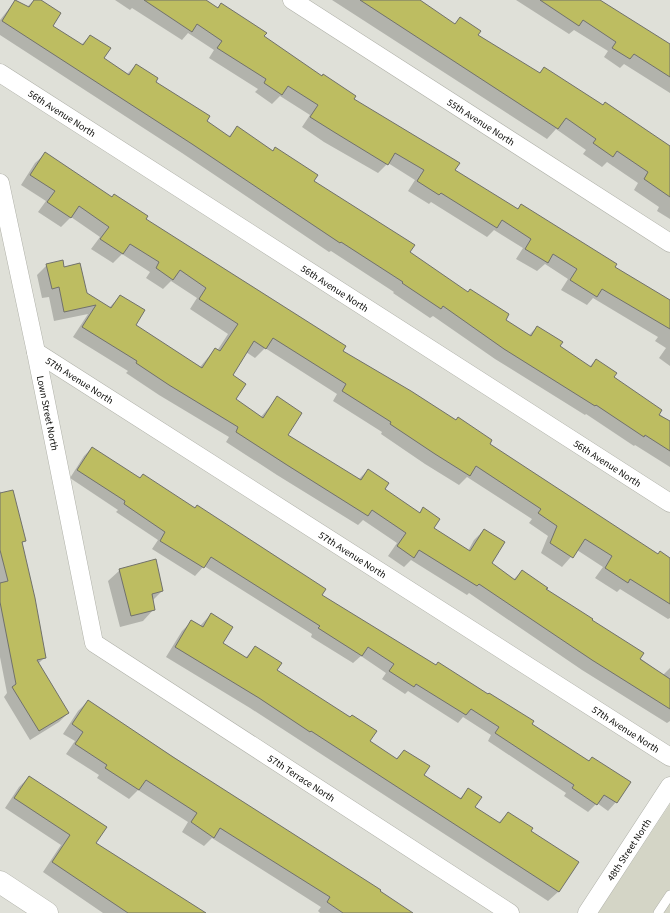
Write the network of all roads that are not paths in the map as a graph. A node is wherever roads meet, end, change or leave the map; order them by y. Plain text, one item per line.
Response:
1 (292, 0) edge
2 (0, 73) edge
3 (0, 183) edge
4 (670, 243) edge
5 (36, 352) junction
6 (670, 503) edge
7 (94, 643) joint
8 (670, 757) edge
9 (670, 786) edge
10 (0, 882) edge
11 (670, 894) edge
12 (47, 913) edge
13 (510, 913) edge
14 (587, 913) edge
15 (658, 913) edge

1 - 4 street, 55th Avenue North
2 - 6 street, 56th Avenue North
3 - 5 street, Lown Street North
5 - 7 street, Lown Street North
5 - 8 street, 57th Avenue North
7 - 13 street, 57th Terrace North
9 - 14 street, 48th Street North
10 - 12 street
11 - 15 lane

